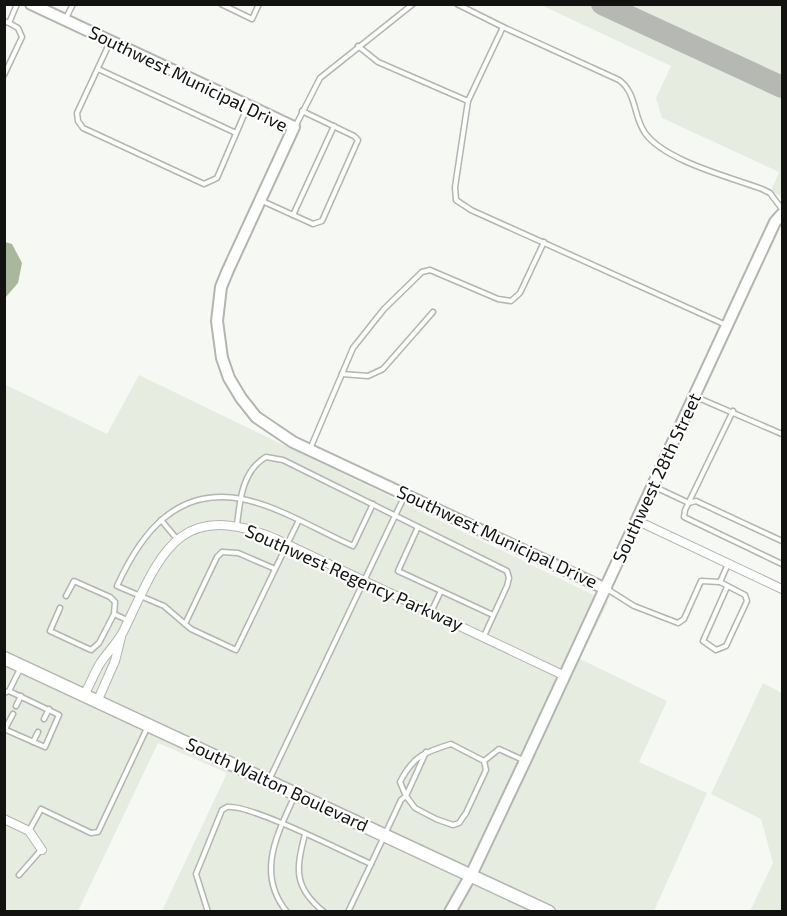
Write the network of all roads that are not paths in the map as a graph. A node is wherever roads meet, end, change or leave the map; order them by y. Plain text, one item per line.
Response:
1 (17, 4) edge
2 (31, 4) edge
3 (73, 4) edge
4 (222, 4) edge
5 (259, 4) edge
6 (413, 4) edge
7 (457, 4) edge
8 (64, 20) junction
9 (7, 22) edge
10 (502, 27) junction
11 (111, 42) junction
12 (358, 46) junction
13 (98, 69) junction
14 (4, 75) edge
15 (468, 101) junction
16 (248, 106) junction
17 (302, 111) junction
18 (334, 126) junction
19 (294, 127) junction
20 (236, 133) junction
21 (260, 200) junction
22 (783, 209) edge
23 (783, 214) edge
24 (294, 215) junction
25 (544, 242) junction
26 (433, 312) dead end
27 (727, 326) junction
28 (342, 374) junction
29 (696, 396) junction
30 (733, 411) junction
31 (783, 434) edge
32 (310, 449) junction
33 (654, 486) junction
34 (406, 493) junction
35 (240, 499) junction
36 (689, 503) junction
37 (373, 504) junction
38 (395, 516) junction
39 (160, 520) junction
40 (638, 521) junction
41 (298, 522) junction
42 (237, 525) junction
43 (418, 527) junction
44 (177, 539) junction
45 (783, 541) edge
46 (288, 544) junction
47 (728, 563) junction
48 (783, 564) edge
49 (273, 568) junction
50 (365, 581) junction
51 (720, 582) junction
52 (727, 587) junction
53 (606, 589) junction
54 (783, 589) edge
55 (441, 591) junction
56 (140, 595) junction
57 (66, 596) dead end
58 (60, 608) dead end
59 (431, 612) junction
60 (114, 614) junction
61 (494, 615) junction
62 (128, 620) junction
63 (185, 624) junction
64 (121, 636) junction
65 (484, 637) junction
66 (4, 658) edge
67 (22, 666) junction
68 (565, 676) junction
69 (7, 692) edge
70 (84, 695) junction
71 (21, 696) junction
72 (97, 702) junction
73 (16, 706) dead end
74 (49, 710) junction
75 (13, 714) dead end
76 (44, 719) dead end
77 (148, 726) junction
78 (5, 729) edge
79 (38, 732) dead end
80 (33, 742) junction
81 (427, 751) junction
82 (484, 761) junction
83 (525, 761) junction
84 (269, 782) junction
85 (295, 794) junction
86 (406, 796) junction
87 (4, 819) edge
88 (282, 824) junction
89 (29, 831) junction
90 (305, 834) junction
91 (384, 835) junction
92 (42, 850) joint
93 (371, 864) junction
94 (472, 873) junction
95 (19, 875) dead end
96 (208, 912) edge
97 (287, 912) edge
98 (324, 912) edge
99 (348, 912) edge
100 (450, 912) edge
101 (549, 912) edge

1 - 9 lane
2 - 8 street, Southwest Municipal Drive
3 - 8 lane
4 - 5 lane
6 - 12 lane
7 - 10 lane
8 - 11 street, Southwest Municipal Drive
9 - 14 lane
10 - 15 lane
10 - 22 lane
11 - 13 lane
11 - 16 street, Southwest Municipal Drive
12 - 15 lane
12 - 17 lane
13 - 20 lane
13 - 20 lane
15 - 25 lane
16 - 19 street, Southwest Municipal Drive
16 - 20 lane
17 - 18 lane
17 - 19 lane
18 - 24 lane
18 - 24 lane
19 - 21 street, Southwest Municipal Drive
21 - 24 lane
21 - 32 street, Southwest Municipal Drive
23 - 27 street, Southwest 28th Street
25 - 27 lane
25 - 28 lane
26 - 28 lane
27 - 29 street, Southwest 28th Street
28 - 32 lane
29 - 30 lane
29 - 33 street, Southwest 28th Street
30 - 31 lane
30 - 36 lane
32 - 34 street, Southwest Municipal Drive
33 - 36 lane
33 - 40 street, Southwest 28th Street
34 - 38 lane
34 - 53 street, Southwest Municipal Drive
35 - 37 lane
35 - 39 lane
35 - 41 lane
35 - 42 lane
36 - 45 lane
36 - 48 lane
37 - 38 lane
37 - 41 lane
38 - 43 lane
38 - 50 lane
39 - 44 lane
39 - 56 lane
40 - 47 street
40 - 53 street, Southwest 28th Street
41 - 46 lane
42 - 44 street, Southwest Regency Parkway
42 - 46 street, Southwest Regency Parkway
43 - 55 lane
43 - 61 lane
44 - 56 street, Southwest Regency Parkway
46 - 49 lane
46 - 50 street, Southwest Regency Parkway
47 - 51 lane
47 - 54 street
49 - 63 lane
49 - 63 lane
50 - 59 street, Southwest Regency Parkway
50 - 84 lane
51 - 52 lane
51 - 53 lane
52 - 52 lane
53 - 68 street, Southwest 28th Street
55 - 59 lane
55 - 61 lane
56 - 62 street, Southwest Regency Parkway
56 - 63 lane
57 - 60 lane
58 - 60 lane
59 - 65 street, Southwest Regency Parkway
60 - 62 lane
61 - 65 lane
62 - 64 street, Southwest Regency Parkway
64 - 70 street, Southwest Regency Parkway
64 - 72 street, Southwest Regency Parkway
65 - 68 street, Southwest Regency Parkway
66 - 67 main road, South Walton Boulevard
67 - 69 lane
67 - 70 main road, South Walton Boulevard
68 - 83 street, Southwest 28th Street
69 - 71 lane
70 - 72 main road, South Walton Boulevard
71 - 73 lane
71 - 74 lane
72 - 77 main road, South Walton Boulevard
74 - 76 lane
74 - 80 lane
75 - 78 lane
77 - 84 main road, South Walton Boulevard
77 - 89 lane
78 - 80 lane
79 - 80 lane
81 - 82 lane
81 - 86 lane
81 - 86 lane
82 - 83 lane
82 - 86 lane
83 - 94 street, Southwest 28th Street
84 - 85 main road, South Walton Boulevard
85 - 88 lane
85 - 91 main road, South Walton Boulevard
86 - 91 lane
87 - 89 street
88 - 90 lane
88 - 96 lane
88 - 97 lane
89 - 92 street
90 - 93 lane
90 - 98 lane
91 - 93 lane
91 - 94 main road, South Walton Boulevard
92 - 95 lane
93 - 99 lane
94 - 100 street, Southwest 28th Street
94 - 101 main road, South Walton Boulevard

